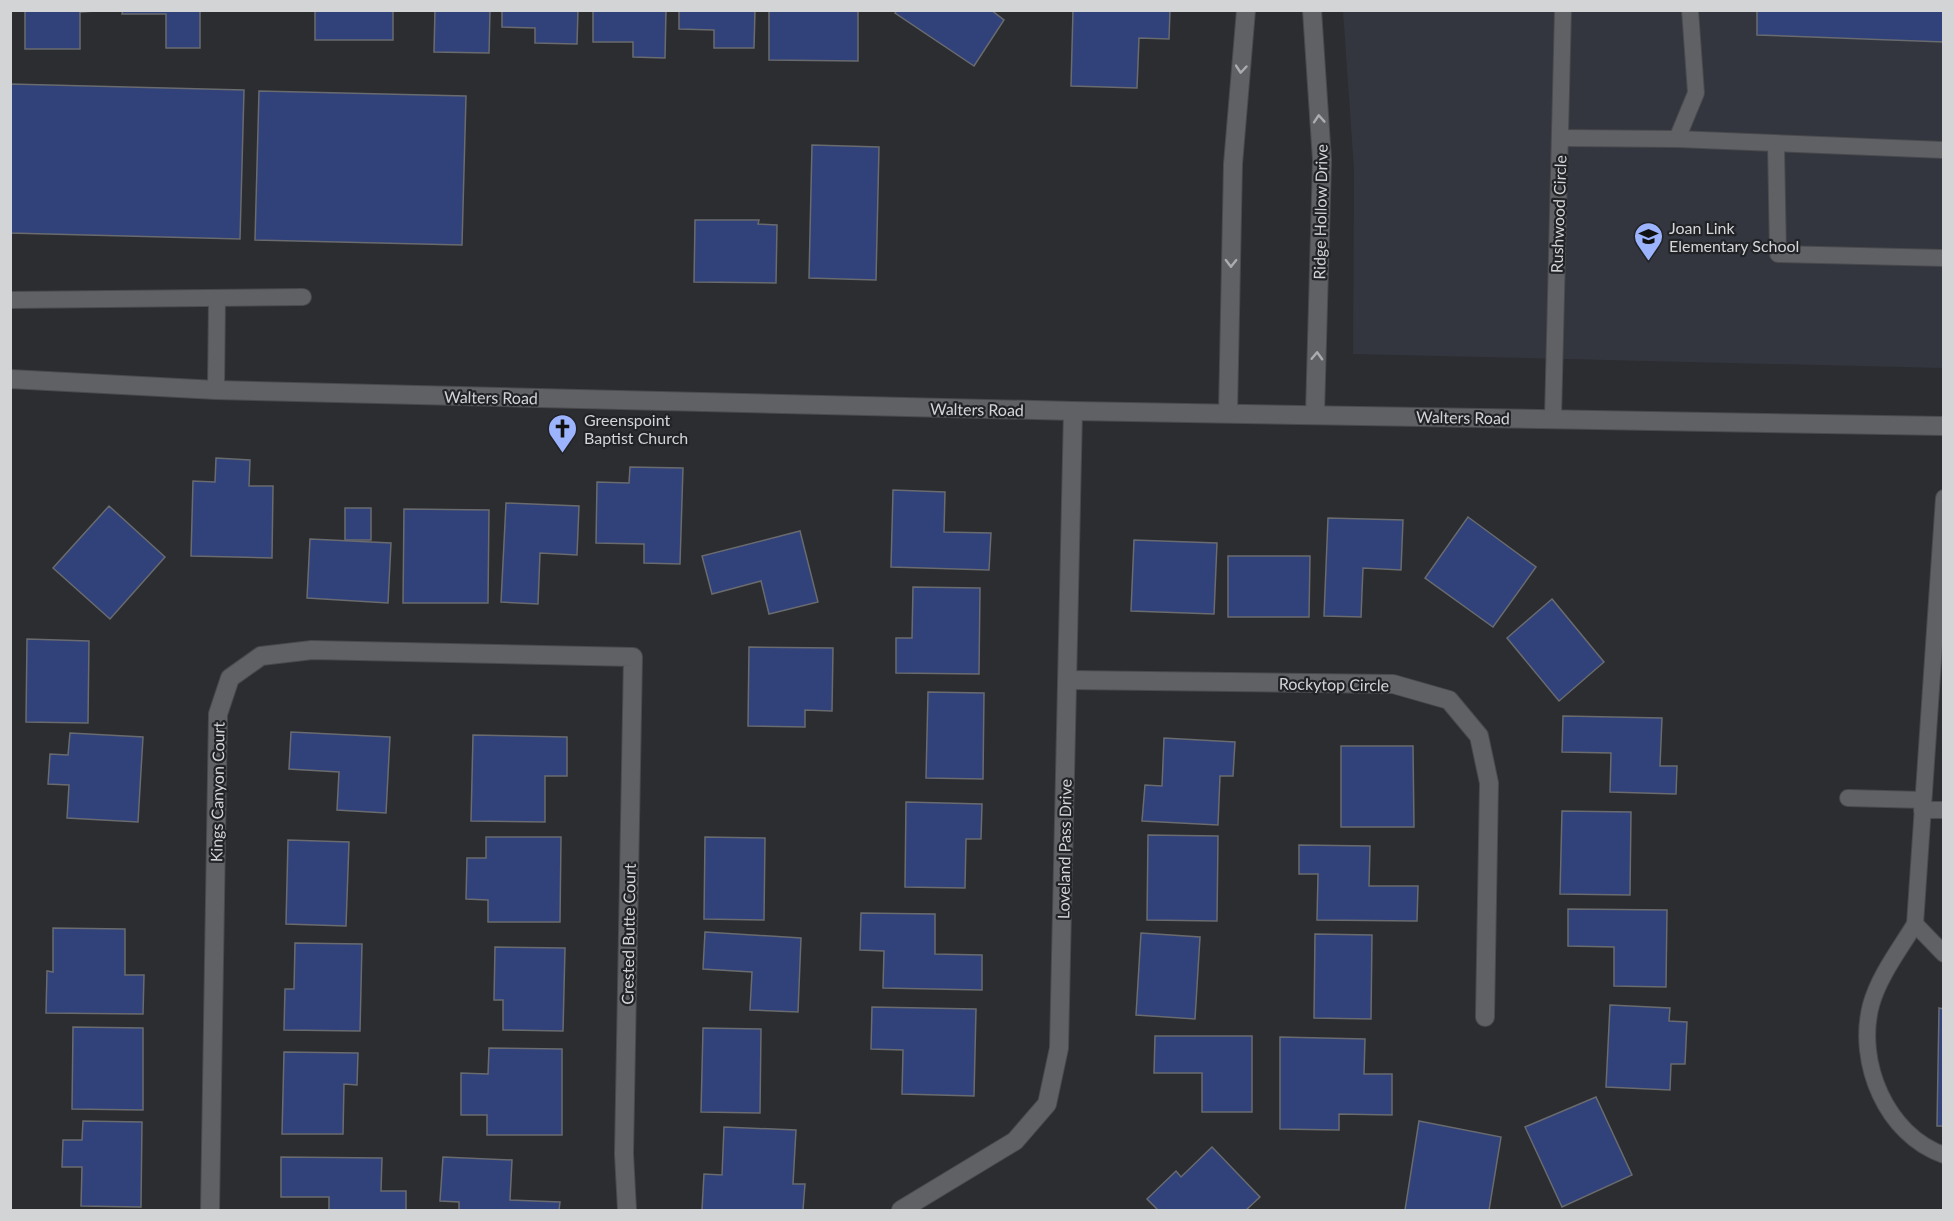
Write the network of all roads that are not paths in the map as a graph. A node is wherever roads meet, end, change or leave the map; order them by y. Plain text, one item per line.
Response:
1 (1246, 10) edge
2 (1312, 10) edge
3 (1563, 10) edge
4 (1690, 10) edge
5 (1561, 138) junction
6 (1677, 139) junction
7 (1776, 145) junction
8 (1944, 150) edge
9 (1944, 258) edge
10 (303, 297) dead end
11 (217, 298) junction
12 (10, 300) edge
13 (10, 379) edge
14 (216, 390) junction
15 (1073, 411) junction
16 (1228, 413) junction
17 (1315, 414) junction
18 (1552, 418) junction
19 (1944, 426) edge
20 (1944, 498) edge
21 (633, 657) joint
22 (1069, 680) junction
23 (1848, 798) dead end
24 (1923, 805) junction
25 (1944, 810) edge
26 (1916, 924) junction
27 (1944, 954) edge
28 (1485, 1017) dead end
29 (1944, 1155) edge
30 (210, 1210) edge
31 (627, 1210) edge
32 (901, 1210) edge

1 -> 16 street
17 -> 2 street, Ridge Hollow Drive
3 - 5 lane, Rushwood Circle
4 - 6 lane
5 - 6 lane
5 - 18 lane, Rushwood Circle
6 - 7 lane
7 - 8 lane
7 - 9 lane
10 - 11 lane
11 - 12 lane
11 - 14 lane
13 - 14 street, Walters Road
14 - 15 street, Walters Road
15 - 16 street, Walters Road
15 - 22 street, Loveland Pass Drive
16 - 17 street, Walters Road
17 - 18 street, Walters Road
18 - 19 street, Walters Road
20 - 24 lane
21 - 30 street, Kings Canyon Court
21 - 31 street, Crested Butte Court
22 - 28 street, Rockytop Circle
22 - 32 street, Loveland Pass Drive
23 - 24 lane
24 - 25 lane
24 - 26 lane
26 - 27 lane
26 - 29 lane

